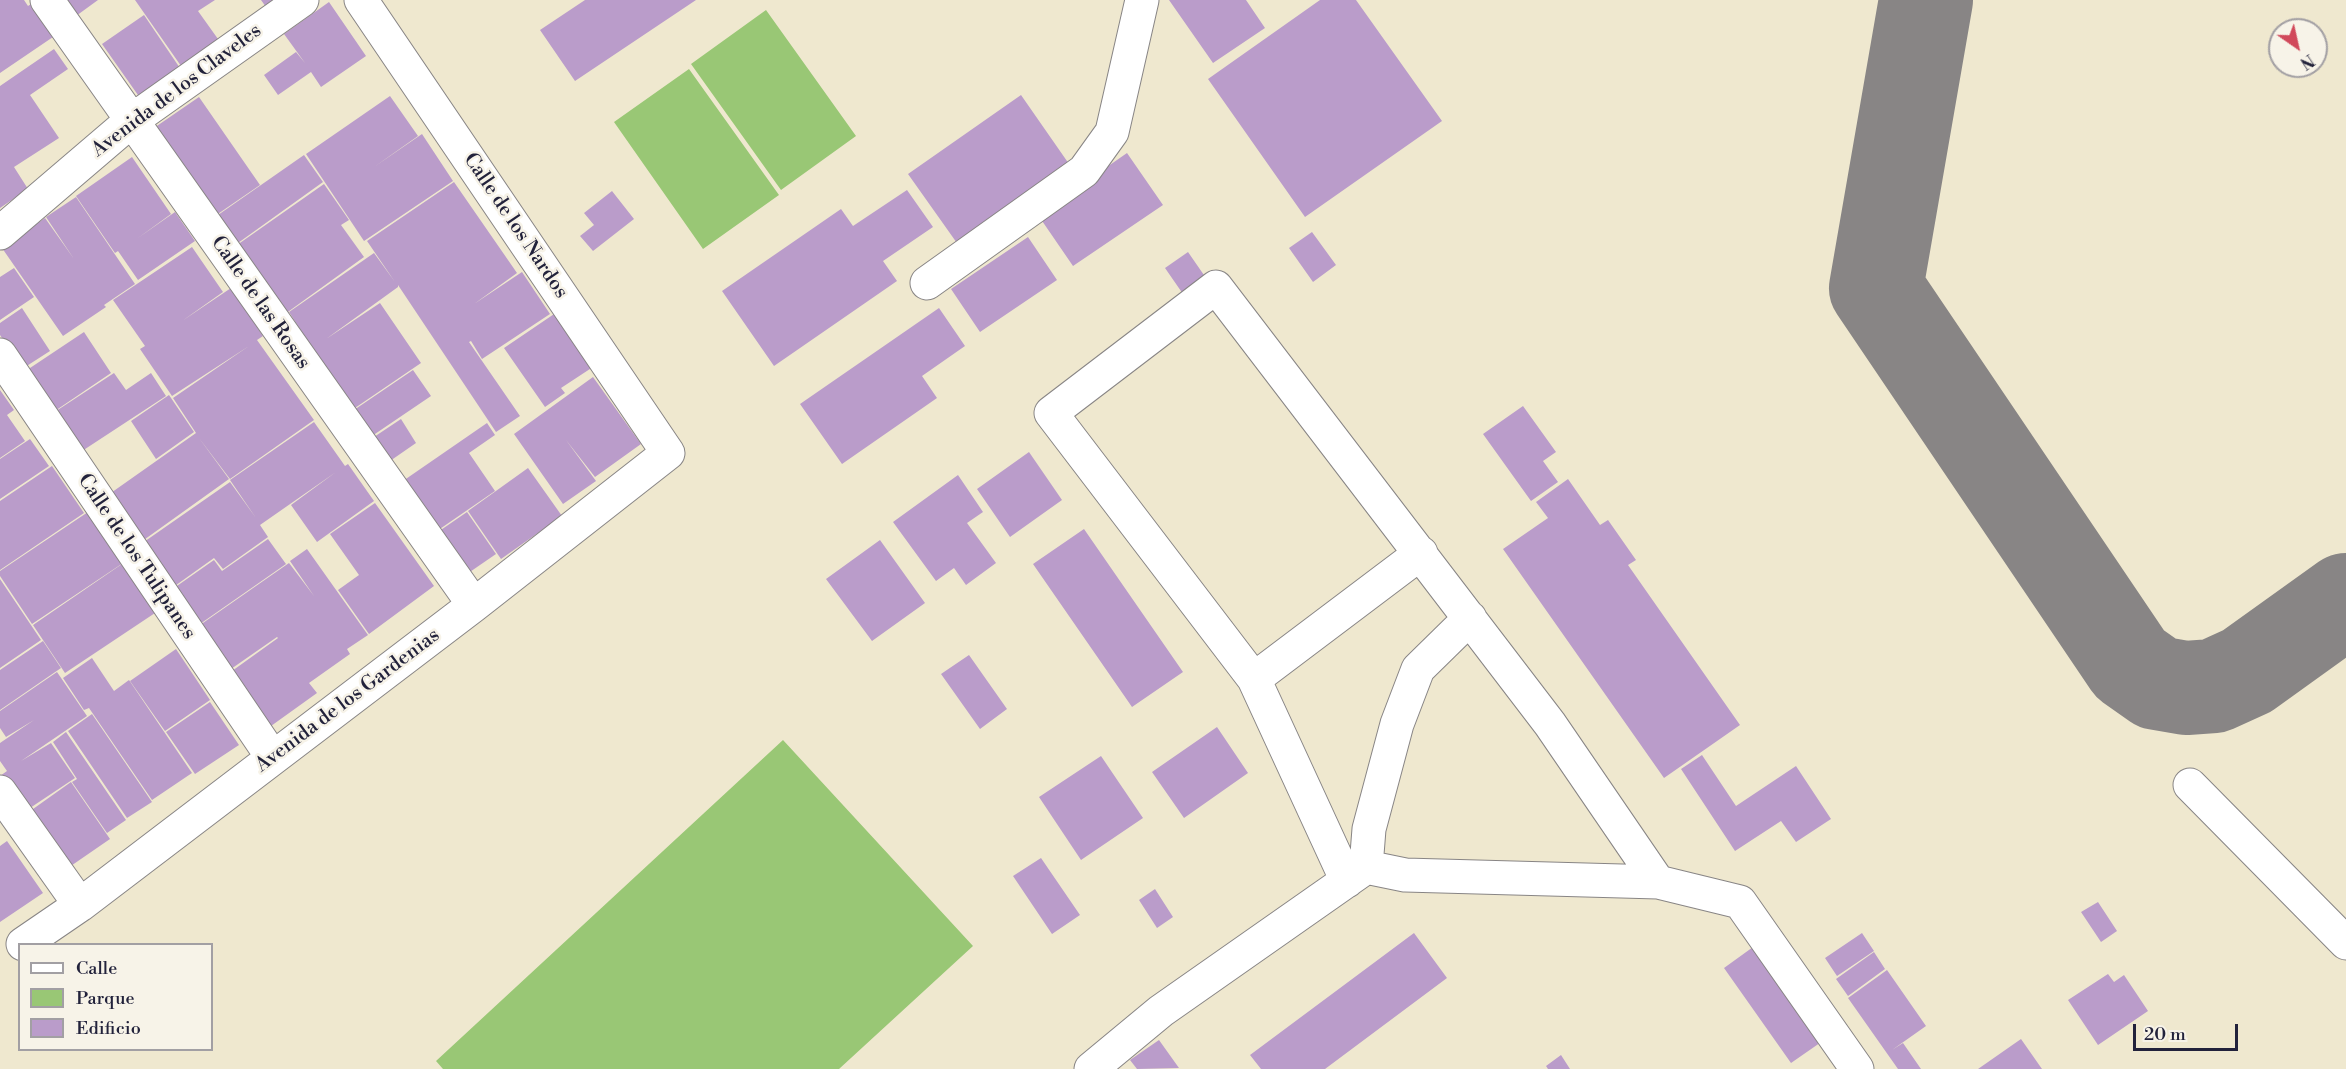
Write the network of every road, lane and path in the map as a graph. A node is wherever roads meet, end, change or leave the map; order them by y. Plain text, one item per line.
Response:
1 (47, 0) edge
2 (302, 0) edge
3 (361, 0) edge
4 (1142, 0) edge
5 (131, 121) junction
6 (0, 233) edge
7 (927, 283) dead end
8 (0, 355) edge
9 (668, 453) joint
10 (1421, 553) junction
11 (474, 605) junction
12 (1470, 618) junction
13 (1254, 679) junction
14 (273, 758) junction
15 (2190, 785) dead end
16 (0, 792) edge
17 (1357, 874) junction
18 (1658, 882) junction
19 (80, 905) junction
20 (25, 943) edge
21 (2346, 943) edge
22 (18, 948) edge
23 (0, 960) edge
24 (1091, 1069) edge
25 (1857, 1069) edge

1 - 5 street, Calle de las Rosas
2 - 5 street, Avenida de los Claveles
3 - 9 street, Calle de los Nardos
4 - 7 street
5 - 6 street, Avenida de los Claveles
5 - 11 street, Calle de las Rosas
8 - 14 street, Calle de los Tulipanes
9 - 11 street, Avenida de los Gardenias
10 - 12 street
10 - 13 street
10 - 13 street
11 - 14 street, Avenida de los Gardenias
12 - 17 street
12 - 18 street
13 - 17 street
14 - 19 street, Avenida de los Gardenias
15 - 21 street
16 - 19 street
17 - 18 street
17 - 24 street
18 - 25 street
19 - 20 street, Avenida de los Gardenias
22 - 23 street, Avenida de los Gardenias

